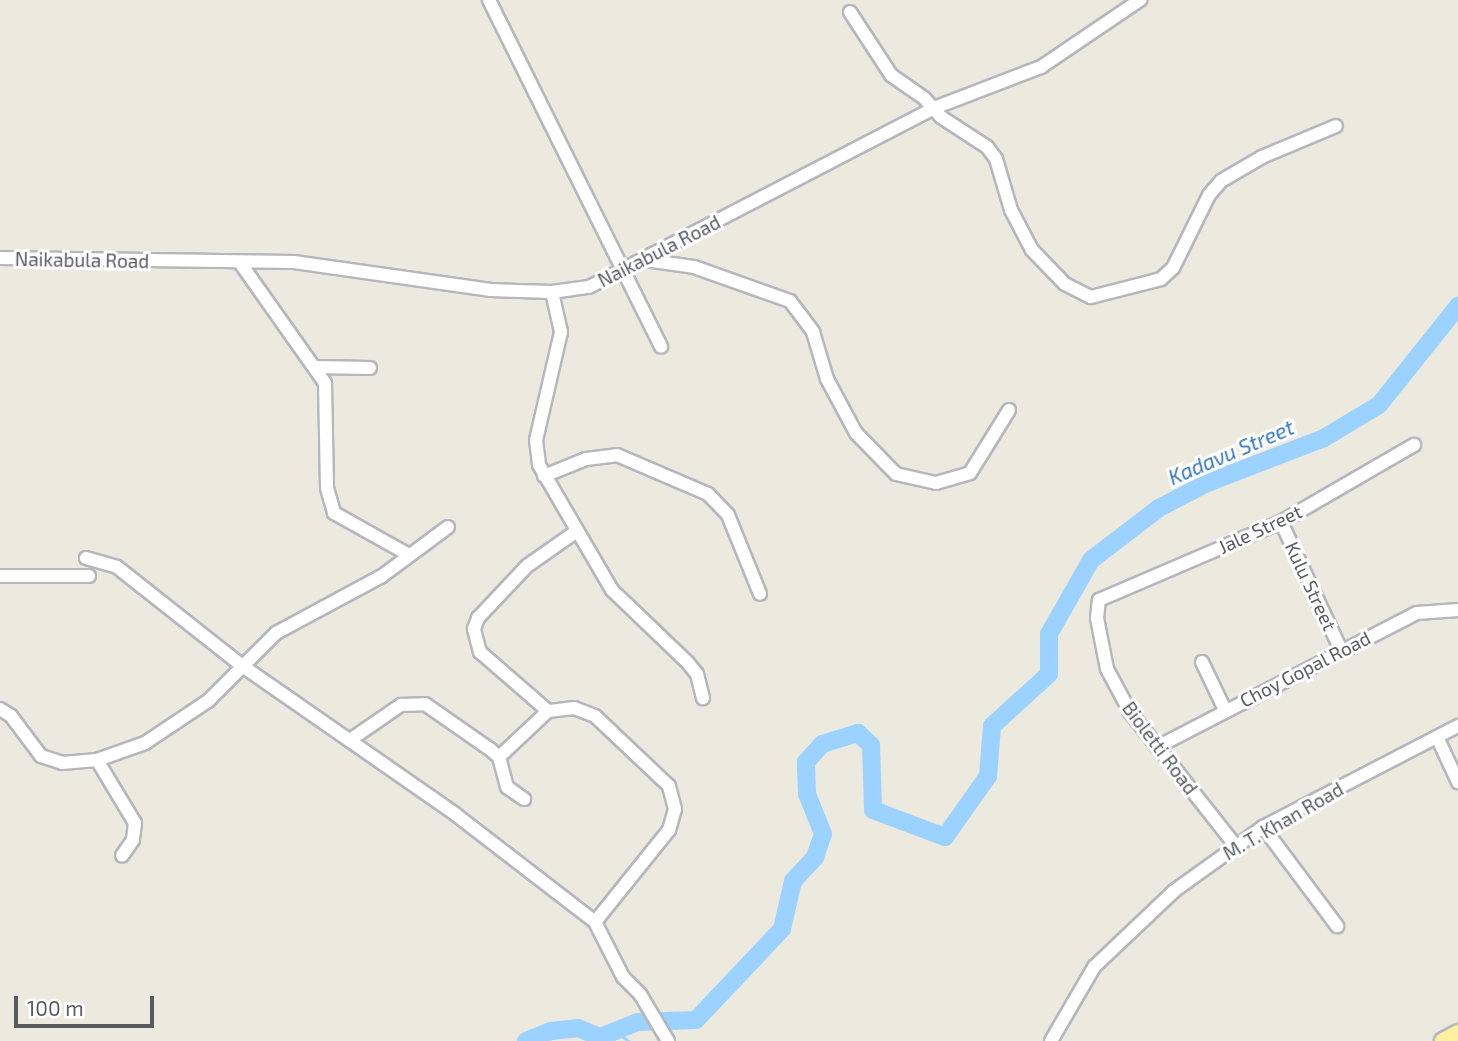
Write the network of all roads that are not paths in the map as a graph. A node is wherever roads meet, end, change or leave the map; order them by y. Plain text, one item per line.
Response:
1 (489, 0) edge
2 (1140, 0) edge
3 (850, 12) dead end
4 (934, 108) junction
5 (1336, 126) dead end
6 (0, 258) edge
7 (645, 260) junction
8 (240, 264) junction
9 (624, 272) junction
10 (552, 292) junction
11 (661, 346) dead end
12 (315, 367) junction
13 (370, 368) dead end
14 (1009, 410) dead end
15 (1414, 445) dead end
16 (544, 475) junction
17 (1281, 523) junction
18 (448, 527) dead end
19 (577, 531) junction
20 (410, 555) junction
21 (86, 558) dead end
22 (0, 576) edge
23 (89, 576) dead end
24 (760, 594) dead end
25 (1099, 600) joint
26 (1458, 610) edge
27 (1341, 650) junction
28 (1202, 662) dead end
29 (241, 665) junction
30 (703, 698) dead end
31 (0, 709) edge
32 (1225, 710) junction
33 (548, 711) junction
34 (1458, 726) edge
35 (1437, 737) junction
36 (350, 740) junction
37 (1157, 747) junction
38 (499, 757) junction
39 (97, 760) junction
40 (1458, 782) edge
41 (524, 799) dead end
42 (1264, 827) junction
43 (1235, 845) junction
44 (122, 856) dead end
45 (595, 922) junction
46 (1337, 926) dead end
47 (1458, 1033) edge
48 (665, 1036) edge
49 (1051, 1041) edge
50 (1443, 1041) edge

1 - 9 street
2 - 4 street, Naikabula Road
3 - 4 street
4 - 5 street
4 - 7 street, Naikabula Road
6 - 8 street, Naikabula Road
7 - 9 street, Naikabula Road
7 - 14 street
8 - 10 street, Naikabula Road
8 - 12 street
9 - 10 street, Naikabula Road
9 - 11 street
10 - 16 street
12 - 13 street
12 - 20 street
15 - 17 street, Jale Street
16 - 19 street
16 - 24 street
17 - 25 street, Jale Street
17 - 27 street, Kulu Street
18 - 20 street
19 - 30 street
19 - 33 street
20 - 29 street
21 - 29 street
22 - 23 street
25 - 37 street, Bioletti Road
26 - 27 street, Choy Gopal Road
27 - 32 street, Choy Gopal Road
28 - 32 street
29 - 36 street
29 - 39 street
31 - 39 street
32 - 37 street, Choy Gopal Road
33 - 38 street
33 - 45 street
34 - 35 street, M. T. Khan Road
35 - 40 street
35 - 42 street, M. T. Khan Road
36 - 38 street
36 - 45 street
37 - 43 street, Bioletti Road
38 - 41 street
39 - 44 street
42 - 43 street, M. T. Khan Road
42 - 46 street
43 - 49 street, M. T. Khan Road
45 - 48 street
47 - 50 main road

